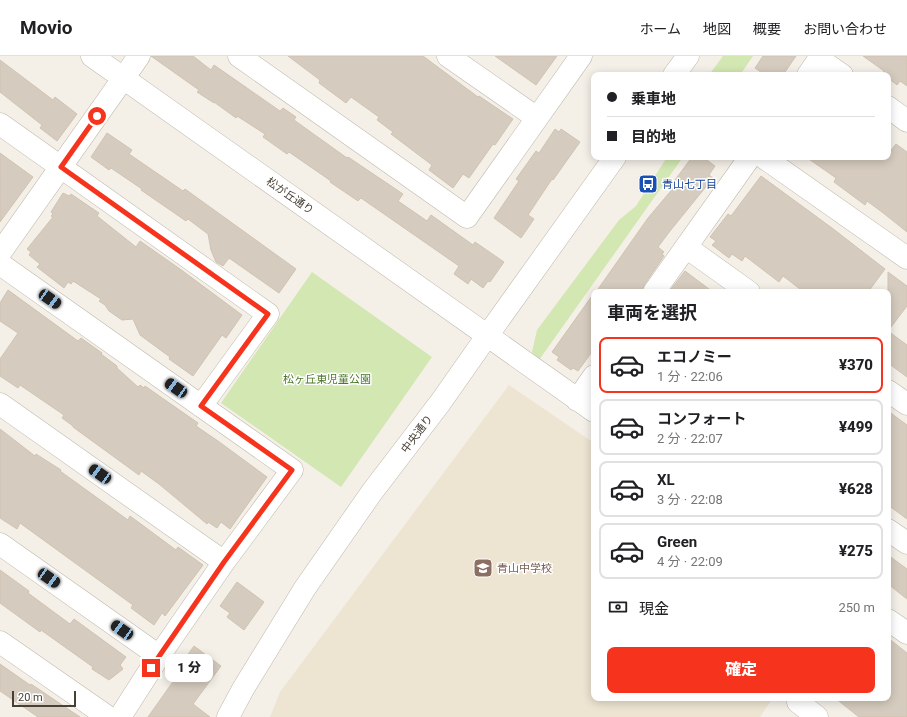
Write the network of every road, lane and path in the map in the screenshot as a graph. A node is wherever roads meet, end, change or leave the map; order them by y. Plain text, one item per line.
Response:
1 (92, 56) edge
2 (139, 56) edge
3 (239, 56) edge
4 (448, 56) edge
5 (581, 56) edge
6 (688, 56) edge
7 (816, 63) edge
8 (676, 72) edge
9 (836, 72) edge
10 (124, 78) junction
11 (891, 109) edge
12 (537, 118) junction
13 (907, 121) edge
14 (0, 124) edge
15 (613, 160) edge
16 (748, 160) edge
17 (767, 160) edge
18 (61, 167) junction
19 (686, 247) junction
20 (0, 253) edge
21 (907, 258) edge
22 (0, 264) edge
23 (656, 289) edge
24 (745, 289) edge
25 (487, 336) junction
26 (591, 387) edge
27 (891, 393) edge
28 (0, 404) edge
29 (907, 404) edge
30 (201, 406) junction
31 (586, 406) edge
32 (891, 532) edge
33 (907, 543) edge
34 (0, 544) edge
35 (224, 562) junction
36 (891, 622) edge
37 (907, 633) edge
38 (0, 642) edge
39 (159, 656) junction
40 (795, 706) edge
41 (108, 717) edge
42 (120, 717) edge
43 (228, 717) edge
44 (817, 717) edge

1 - 10 street, 松が丘通り
2 - 10 street
3 - 12 street
4 - 12 street
5 - 12 street
6 - 8 street
7 - 9 street
10 - 18 street
10 - 25 street, 松が丘通り
11 - 13 street
14 - 18 street
15 - 25 street, 中央通り
16 - 19 street
17 - 21 street
18 - 20 street
18 - 30 street
19 - 23 street
19 - 24 street
22 - 30 street
25 - 31 street, 松が丘通り
25 - 43 street, 中央通り
26 - 31 street
27 - 29 street
28 - 35 street
30 - 35 street
32 - 33 street
34 - 39 street
35 - 39 street
36 - 37 street
38 - 41 street
39 - 42 street
40 - 44 street

